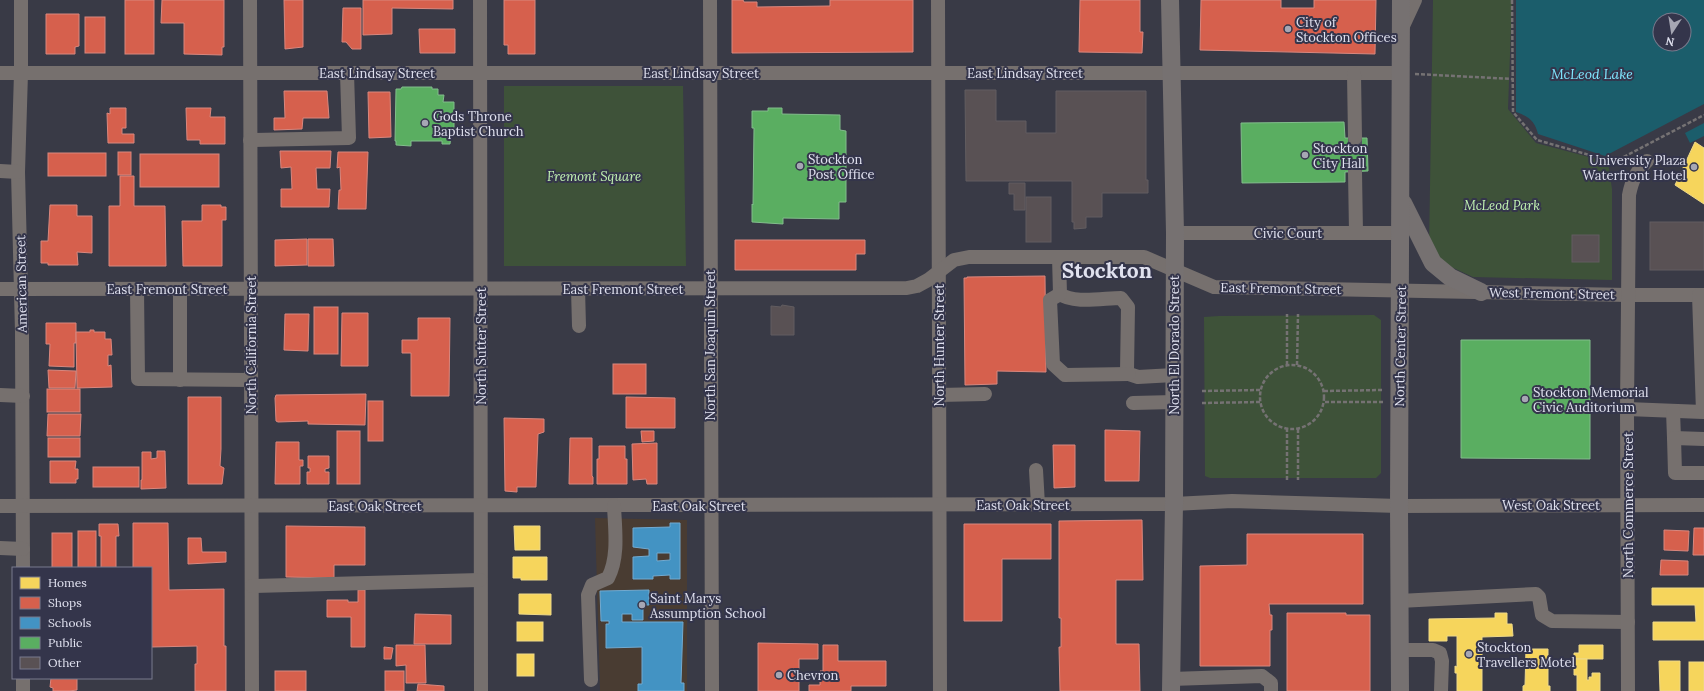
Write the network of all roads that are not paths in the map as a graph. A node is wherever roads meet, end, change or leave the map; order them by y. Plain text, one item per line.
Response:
1 (21, 0) edge
2 (250, 0) edge
3 (480, 0) edge
4 (710, 0) edge
5 (938, 0) edge
6 (1170, 0) edge
7 (1402, 0) edge
8 (1415, 0) edge
9 (1401, 30) junction
10 (0, 73) edge
11 (21, 73) junction
12 (250, 73) junction
13 (347, 73) junction
14 (480, 73) junction
15 (709, 73) junction
16 (938, 73) junction
17 (1171, 74) junction
18 (1354, 74) junction
19 (1402, 74) junction
20 (1355, 138) tunnel mouth
21 (250, 140) junction
22 (1647, 161) dead end
23 (0, 171) edge
24 (18, 172) junction
25 (1355, 172) tunnel mouth
26 (1401, 199) junction
27 (1175, 233) junction
28 (1356, 233) junction
29 (1401, 234) junction
30 (1059, 257) junction
31 (1175, 270) junction
32 (939, 273) junction
33 (710, 288) junction
34 (0, 289) edge
35 (22, 289) junction
36 (137, 289) junction
37 (180, 289) junction
38 (251, 289) junction
39 (481, 289) junction
40 (578, 289) junction
41 (1400, 290) junction
42 (1481, 292) junction
43 (1060, 294) junction
44 (1628, 295) junction
45 (1701, 295) edge
46 (579, 326) dead end
47 (1129, 374) junction
48 (1174, 375) junction
49 (180, 380) junction
50 (251, 380) junction
51 (939, 394) junction
52 (985, 394) dead end
53 (0, 396) edge
54 (22, 396) junction
55 (1174, 402) junction
56 (1133, 403) dead end
57 (1627, 409) junction
58 (1673, 411) junction
59 (1674, 438) junction
60 (1704, 439) edge
61 (1036, 470) dead end
62 (1704, 473) edge
63 (1174, 504) junction
64 (1628, 504) junction
65 (940, 505) junction
66 (1038, 505) junction
67 (1704, 505) edge
68 (0, 506) edge
69 (23, 506) junction
70 (252, 506) junction
71 (480, 506) junction
72 (614, 506) junction
73 (710, 506) junction
74 (1399, 506) junction
75 (0, 548) edge
76 (23, 549) junction
77 (23, 567) edge
78 (480, 580) junction
79 (252, 586) junction
80 (1400, 601) junction
81 (1628, 622) junction
82 (1400, 650) junction
83 (23, 679) edge
84 (591, 680) dead end
85 (1171, 685) edge
86 (23, 691) edge
87 (252, 691) edge
88 (481, 691) edge
89 (712, 691) edge
90 (940, 691) edge
91 (1272, 691) edge
92 (1400, 691) edge
93 (1441, 691) edge
94 (1628, 691) edge

1 - 11 street, American Street
2 - 12 street, North California Street
3 - 14 street, North Sutter Street
4 - 15 street, North San Joaquin Street
5 - 16 street, North Hunter Street
6 - 17 main road, North El Dorado Street
7 - 9 main road, North Center Street
8 - 9 street
9 - 19 main road, North Center Street
10 - 11 street, East Lindsay Street
11 - 12 street, East Lindsay Street
11 - 24 street, American Street
12 - 13 street, East Lindsay Street
12 - 21 street, North California Street
13 - 14 street, East Lindsay Street
13 - 21 street
14 - 15 street, East Lindsay Street
14 - 39 street, North Sutter Street
15 - 16 street, East Lindsay Street
15 - 33 street, North San Joaquin Street
16 - 17 street, East Lindsay Street
16 - 32 street, North Hunter Street
17 - 18 street, East Lindsay Street
17 - 27 main road, North El Dorado Street
18 - 19 street, East Lindsay Street
18 - 20 street
19 - 26 main road, North Center Street
21 - 38 street, North California Street
22 - 44 street, North Commerce Street
23 - 24 street
24 - 35 street, American Street
25 - 28 street
26 - 29 main road, North Center Street
26 - 42 main road
27 - 28 street, Civic Court
27 - 31 main road, North El Dorado Street
28 - 29 street, Civic Court
29 - 41 main road, North Center Street
30 - 31 street, East Fremont Street
30 - 32 street, East Fremont Street
30 - 43 street
31 - 41 street, East Fremont Street
31 - 48 main road, North El Dorado Street
32 - 33 street, East Fremont Street
32 - 51 street, North Hunter Street
33 - 40 street, East Fremont Street
33 - 73 street, North San Joaquin Street
34 - 35 street, East Fremont Street
35 - 36 street, East Fremont Street
35 - 54 street, American Street
36 - 37 street, East Fremont Street
36 - 49 street
37 - 38 street, East Fremont Street
37 - 49 street
38 - 39 street, East Fremont Street
38 - 50 street, North California Street
39 - 40 street, East Fremont Street
39 - 71 street, North Sutter Street
40 - 46 street
41 - 42 street, West Fremont Street
41 - 74 main road, North Center Street
42 - 44 street, West Fremont Street
43 - 47 street
43 - 47 street
44 - 45 street, West Fremont Street
44 - 57 street, North Commerce Street
45 - 58 street
47 - 48 street
48 - 55 main road, North El Dorado Street
49 - 50 street
50 - 70 street, North California Street
51 - 52 street
51 - 65 street, North Hunter Street
53 - 54 street
54 - 69 street, American Street
55 - 56 street
55 - 63 main road, North El Dorado Street
57 - 58 street
57 - 64 street, North Commerce Street
58 - 59 street
59 - 60 street
59 - 62 street
61 - 66 street
63 - 66 street, East Oak Street
63 - 74 street, East Oak Street
63 - 85 main road, North El Dorado Street
64 - 67 street, West Oak Street
64 - 74 street, West Oak Street
64 - 81 street, North Commerce Street
65 - 66 street, East Oak Street
65 - 73 street, East Oak Street
65 - 90 street, North Hunter Street
68 - 69 street, East Oak Street
69 - 70 street, East Oak Street
69 - 76 street, American Street
70 - 71 street, East Oak Street
70 - 79 street, North California Street
71 - 72 street, East Oak Street
71 - 78 street, North Sutter Street
72 - 73 street, East Oak Street
72 - 84 street
73 - 89 street, North San Joaquin Street
74 - 80 main road, North Center Street
75 - 76 street
76 - 77 street, American Street
78 - 79 street
78 - 88 street, North Sutter Street
79 - 87 street, North California Street
80 - 81 street
80 - 82 main road, North Center Street
81 - 94 street, North Commerce Street
82 - 92 main road, North Center Street
82 - 93 street
83 - 86 street
85 - 91 street

